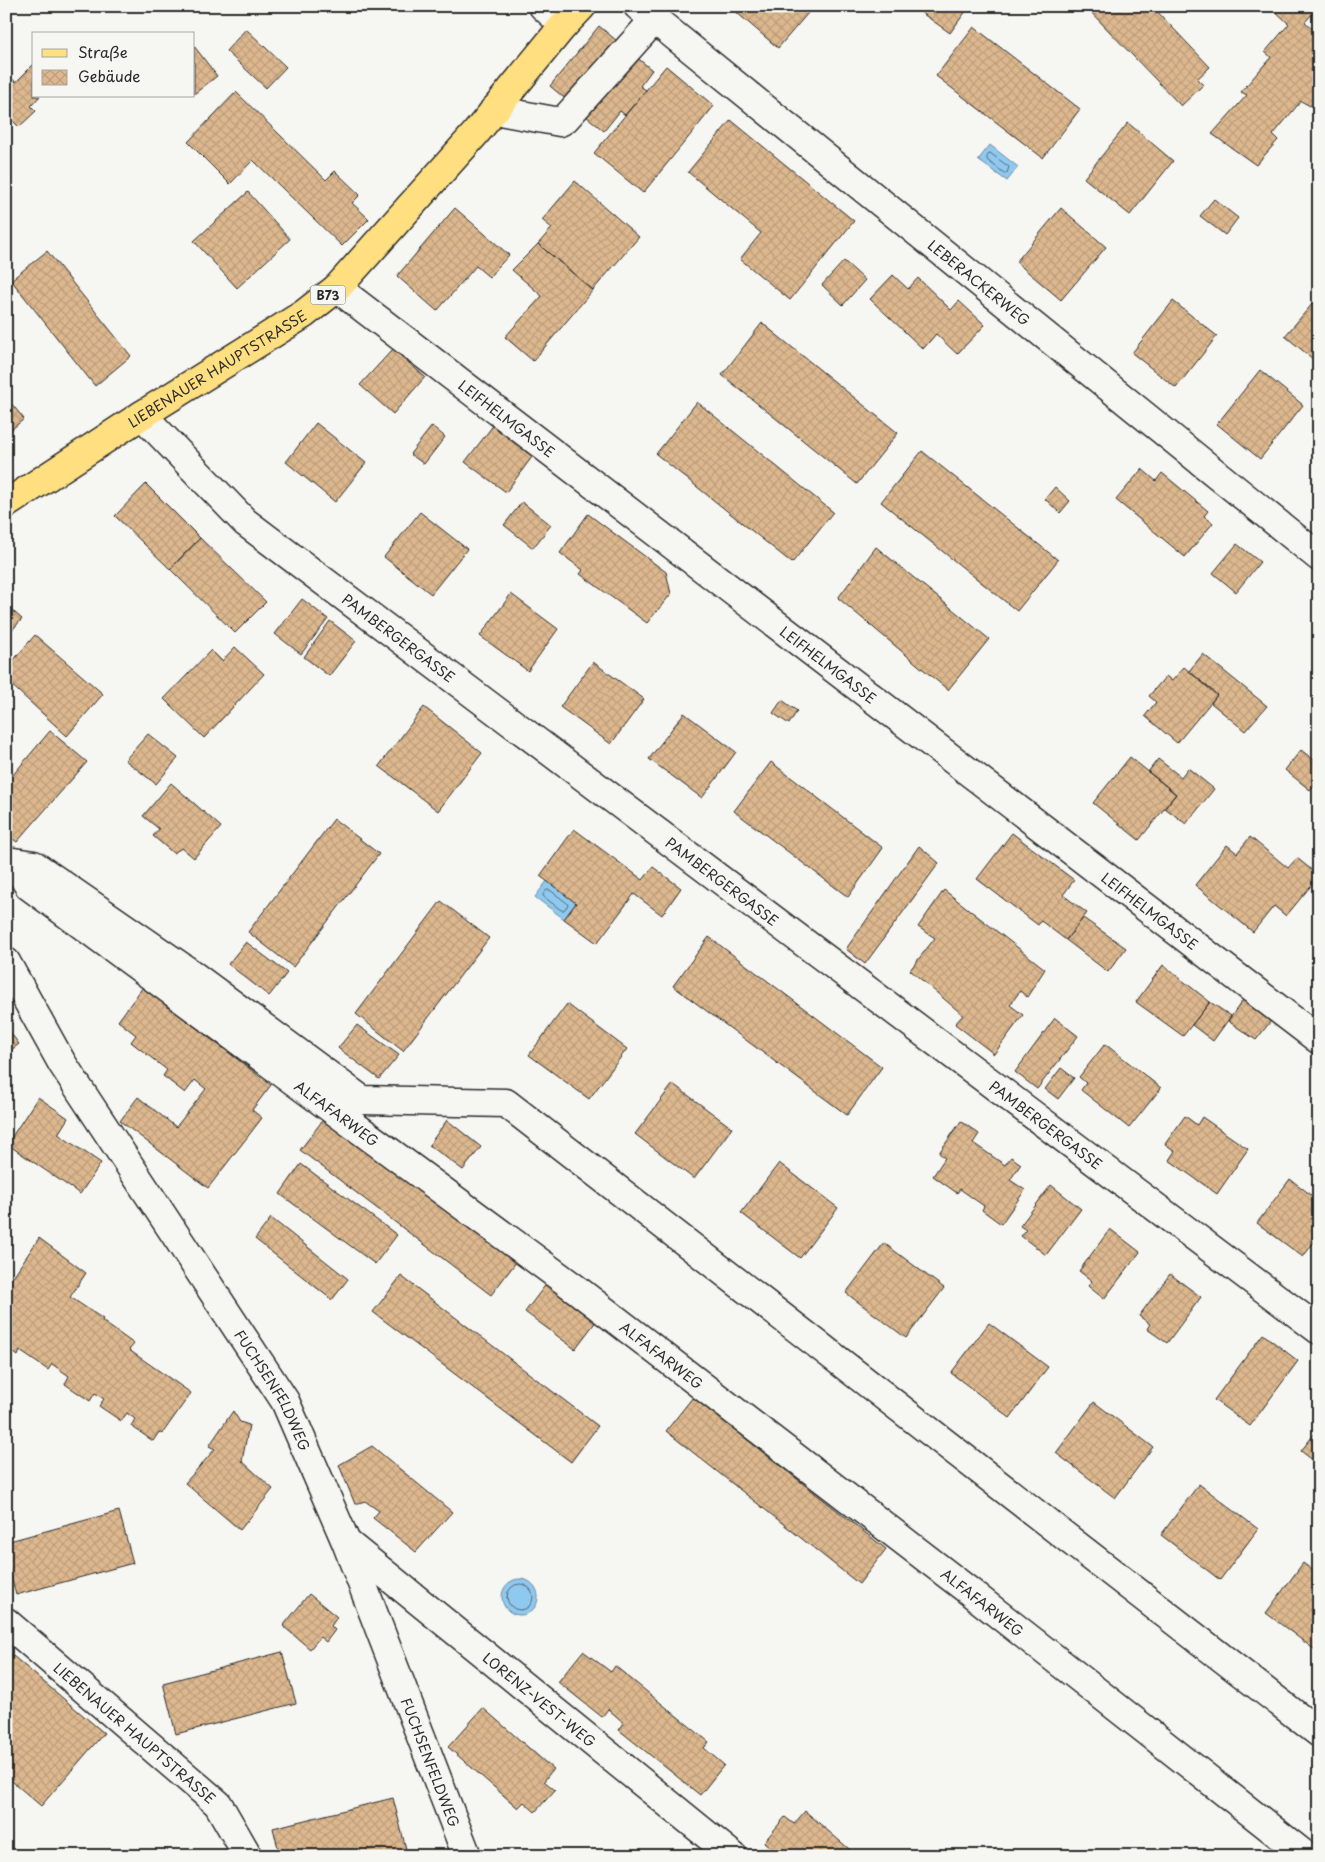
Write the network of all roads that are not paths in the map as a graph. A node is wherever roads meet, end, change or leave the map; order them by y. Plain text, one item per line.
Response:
1 (543, 6) edge
2 (646, 13) edge
3 (573, 16) edge
4 (494, 110) junction
5 (337, 288) junction
6 (142, 415) junction
7 (6, 504) edge
8 (1319, 557) edge
9 (10, 862) edge
10 (6, 962) edge
11 (1319, 1040) edge
12 (1319, 1330) edge
13 (346, 1542) junction
14 (6, 1622) edge
15 (1319, 1733) edge
16 (248, 1856) edge
17 (467, 1856) edge
18 (733, 1856) edge
19 (1306, 1856) edge

1 - 3 street, LIEBENAUER HAUPTSTRASSE
2 - 4 street
2 - 8 street, LEBERACKERWEG
3 - 4 main road, LIEBENAUER HAUPTSTRASSE / B73
4 - 5 main road, LIEBENAUER HAUPTSTRASSE / B73
5 - 6 main road, LIEBENAUER HAUPTSTRASSE / B73
5 - 11 street, LEIFHELMGASSE
6 - 7 main road, LIEBENAUER HAUPTSTRASSE / B73
6 - 12 street, PAMBERGERGASSE
9 - 15 street, ALFAFARWEG
9 - 19 street, ALFAFARWEG
10 - 13 street, FUCHSENFELDWEG
13 - 17 street, FUCHSENFELDWEG
13 - 18 street, LORENZ-VEST-WEG
14 - 16 street, LIEBENAUER HAUPTSTRASSE

